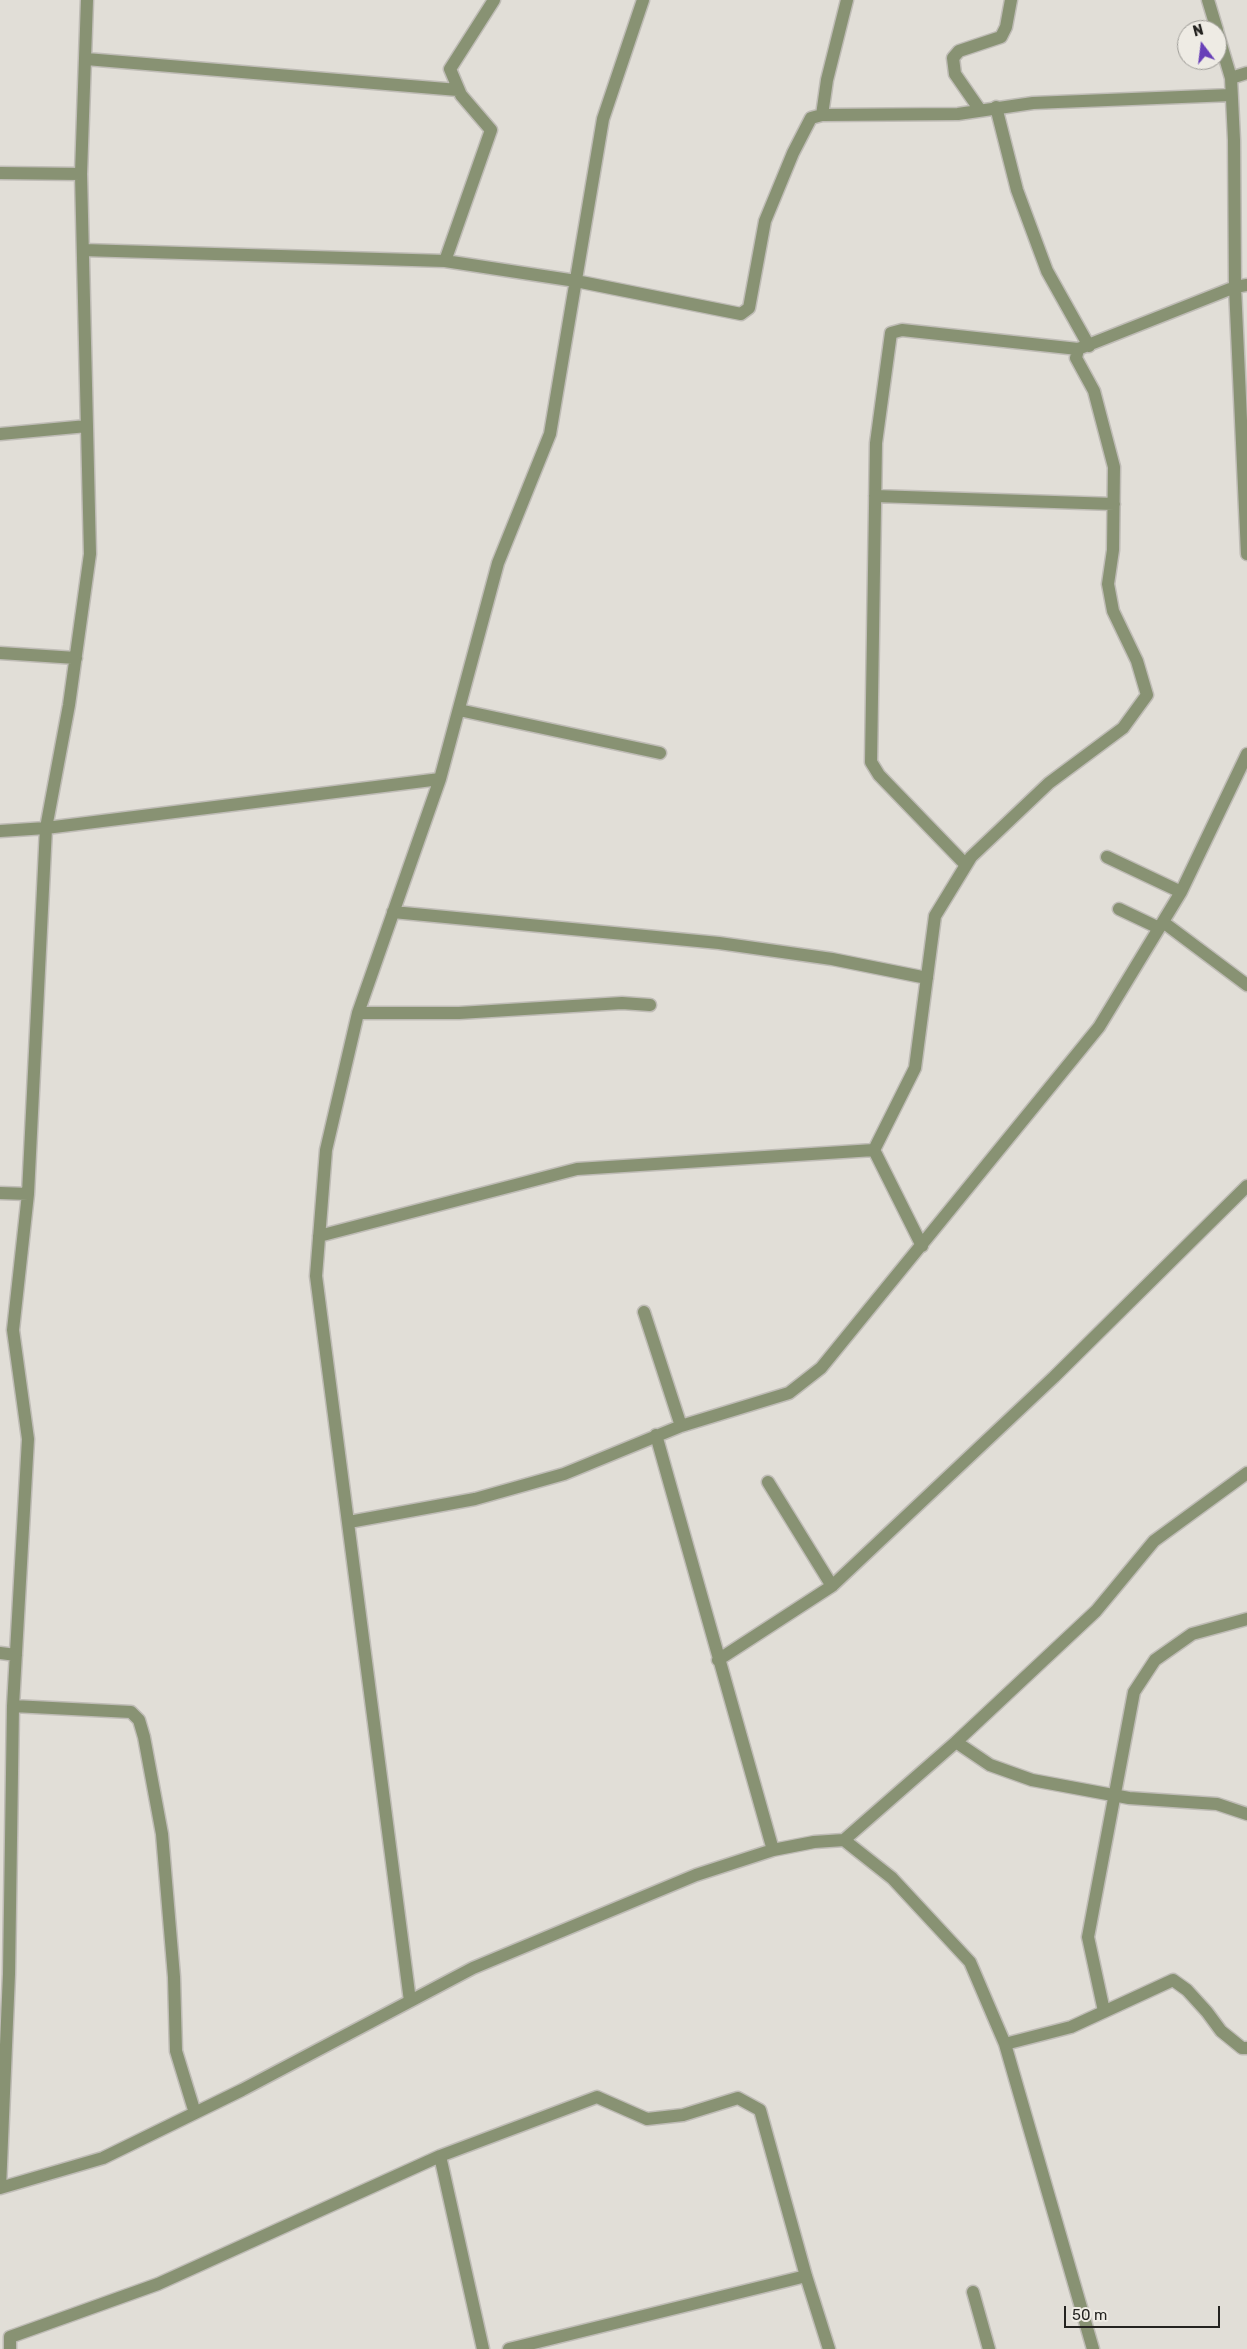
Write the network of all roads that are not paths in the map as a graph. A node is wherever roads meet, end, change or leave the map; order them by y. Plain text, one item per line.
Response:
1 (87, 0) edge
2 (494, 0) edge
3 (643, 0) edge
4 (847, 0) edge
5 (1011, 0) edge
6 (1208, 0) edge
7 (1214, 20) edge
8 (86, 59) junction
9 (1227, 64) edge
10 (1247, 73) edge
11 (1231, 78) junction
12 (458, 90) junction
13 (1230, 95) junction
14 (996, 107) junction
15 (980, 110) junction
16 (822, 115) junction
17 (0, 173) edge
18 (81, 174) junction
19 (83, 250) junction
20 (445, 261) junction
21 (576, 281) junction
22 (1241, 286) edge
23 (1084, 348) junction
24 (87, 426) junction
25 (0, 434) edge
26 (875, 496) junction
27 (1114, 504) junction
28 (1247, 554) edge
29 (0, 652) edge
30 (76, 658) junction
31 (460, 710) junction
32 (660, 753) dead end
33 (1247, 754) edge
34 (440, 779) junction
35 (46, 828) junction
36 (0, 831) edge
37 (1107, 857) dead end
38 (966, 865) junction
39 (1181, 892) junction
40 (1119, 909) dead end
41 (393, 912) junction
42 (1161, 925) junction
43 (927, 978) junction
44 (1247, 985) edge
45 (650, 1005) dead end
46 (358, 1013) junction
47 (874, 1150) junction
48 (0, 1193) edge
49 (28, 1194) junction
50 (1244, 1194) edge
51 (319, 1236) junction
52 (922, 1246) junction
53 (644, 1312) dead end
54 (681, 1426) junction
55 (656, 1435) junction
56 (1247, 1473) edge
57 (768, 1482) dead end
58 (349, 1522) junction
59 (832, 1586) junction
60 (1247, 1619) edge
61 (0, 1653) edge
62 (16, 1655) junction
63 (718, 1660) junction
64 (13, 1706) junction
65 (956, 1742) junction
66 (1113, 1796) junction
67 (1247, 1814) edge
68 (844, 1840) junction
69 (773, 1850) junction
70 (410, 2001) junction
71 (1104, 2011) junction
72 (1005, 2044) junction
73 (1247, 2048) edge
74 (195, 2113) junction
75 (440, 2156) junction
76 (806, 2276) junction
77 (973, 2292) dead end
78 (7, 2342) edge
79 (483, 2349) edge
80 (509, 2349) edge
81 (829, 2349) edge
82 (989, 2349) edge
83 (1093, 2349) edge

1 - 8 street
2 - 12 street
3 - 21 street
4 - 16 street
5 - 15 street
6 - 7 street
8 - 12 street
8 - 18 street
9 - 11 street
10 - 11 street
11 - 13 street
12 - 20 street
13 - 14 street
13 - 22 street
14 - 15 street
14 - 23 street
15 - 16 street
16 - 21 street
17 - 18 street
18 - 19 street
19 - 20 street
19 - 24 street
20 - 21 street
21 - 31 street
22 - 23 street
22 - 28 street
23 - 26 street
23 - 27 street
24 - 25 street
24 - 30 street
26 - 27 street
26 - 38 street
27 - 38 street
29 - 30 street
30 - 35 street
31 - 32 street
31 - 34 street
33 - 39 street
34 - 35 street
34 - 41 street
35 - 36 street
35 - 49 street
37 - 39 street
38 - 43 street
39 - 42 street
40 - 42 street
41 - 43 street
41 - 46 street
42 - 44 street
42 - 52 street
43 - 47 street
45 - 46 street
46 - 51 street
47 - 51 street
47 - 52 street
48 - 49 street
49 - 62 street
50 - 59 street
51 - 58 street
52 - 54 street
53 - 54 street
54 - 55 street
55 - 58 street
55 - 63 street
56 - 65 street
57 - 59 street
58 - 70 street
59 - 63 street
60 - 66 street
61 - 62 street
62 - 64 street
63 - 69 street
64 - 74 street
64 - 74 street
65 - 66 street
65 - 68 street
66 - 67 street
66 - 71 street
68 - 69 street
68 - 72 street
69 - 70 street
70 - 74 street
71 - 72 street
71 - 73 street
72 - 83 street
75 - 76 street
75 - 78 street
75 - 79 street
76 - 80 street
76 - 81 street
77 - 82 street

